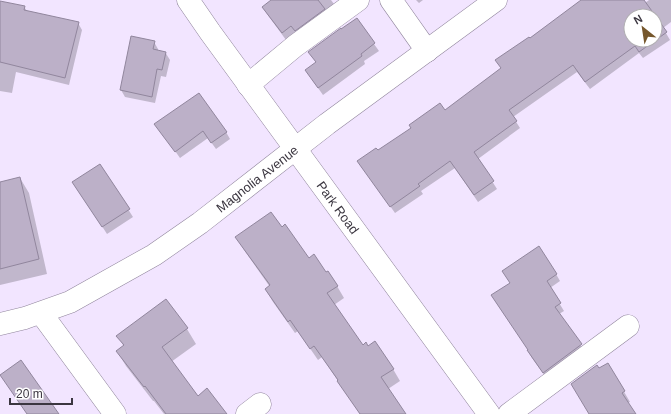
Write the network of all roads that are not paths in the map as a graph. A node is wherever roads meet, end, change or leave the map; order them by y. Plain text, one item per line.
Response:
1 (188, 0) edge
2 (336, 0) edge
3 (358, 0) edge
4 (391, 0) edge
5 (496, 0) edge
6 (427, 51) junction
7 (244, 78) junction
8 (295, 149) junction
9 (41, 313) junction
10 (0, 324) edge
11 (628, 326) dead end
12 (115, 414) edge
13 (489, 414) edge
14 (509, 414) edge

1 - 7 street, Park Road
2 - 7 street
3 - 7 street
4 - 6 street
5 - 6 street, Magnolia Avenue
6 - 8 street, Magnolia Avenue
7 - 8 street, Park Road
8 - 9 street, Magnolia Avenue
8 - 13 street, Park Road
9 - 10 street, Magnolia Avenue
9 - 12 street
11 - 14 street

